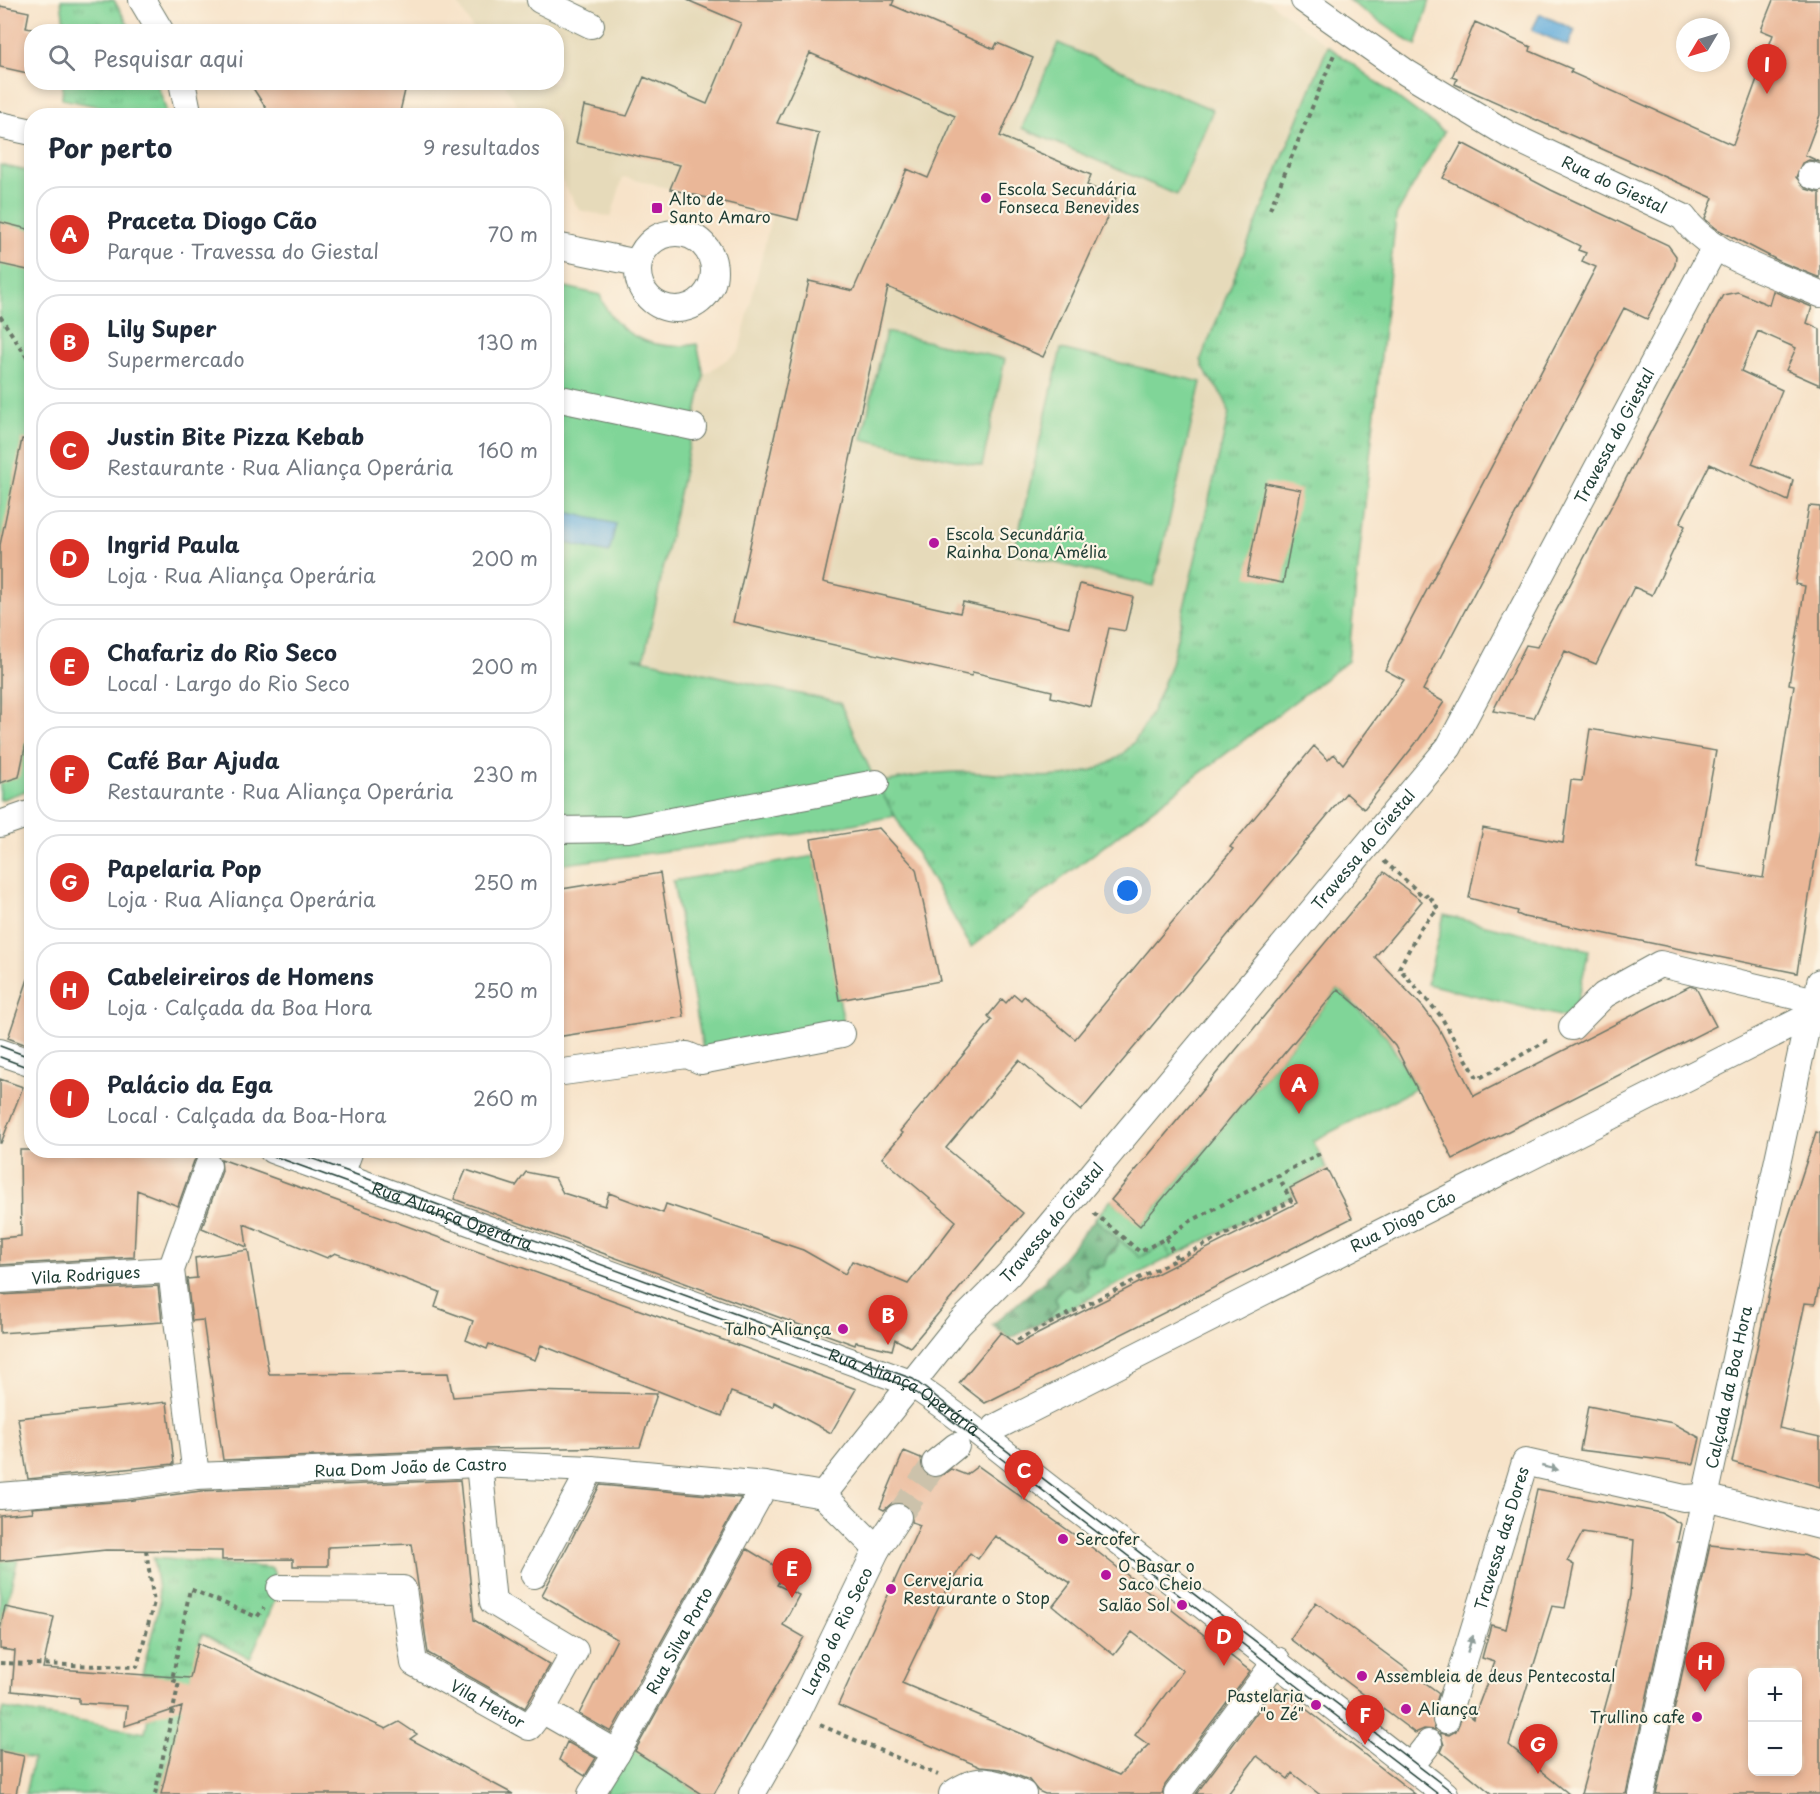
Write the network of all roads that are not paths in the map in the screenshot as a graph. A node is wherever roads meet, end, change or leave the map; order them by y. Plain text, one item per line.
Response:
1 (142, 0) edge
2 (540, 0) edge
3 (1304, 0) edge
4 (156, 24) edge
5 (591, 25) dead end
6 (184, 90) edge
7 (187, 108) edge
8 (0, 125) edge
9 (24, 130) edge
10 (1715, 247) junction
11 (564, 248) edge
12 (638, 263) dead end
13 (1820, 294) edge
14 (564, 400) edge
15 (693, 427) dead end
16 (876, 783) dead end
17 (24, 816) edge
18 (0, 824) edge
19 (564, 830) edge
20 (1816, 1000) edge
21 (1572, 1027) road end
22 (842, 1034) dead end
23 (0, 1052) edge
24 (24, 1060) edge
25 (564, 1072) edge
26 (295, 1158) edge
27 (347, 1158) edge
28 (208, 1166) dead end
29 (342, 1175) junction
30 (171, 1270) junction
31 (0, 1280) edge
32 (910, 1383) junction
33 (996, 1427) dead end
34 (956, 1446) dead end
35 (935, 1463) tunnel mouth
36 (479, 1464) junction
37 (591, 1469) junction
38 (196, 1476) junction
39 (765, 1485) junction
40 (823, 1495) junction
41 (0, 1496) edge
42 (1705, 1497) junction
43 (898, 1516) tunnel mouth
44 (1820, 1526) edge
45 (877, 1549) junction
46 (534, 1575) dead end
47 (280, 1588) dead end
48 (1277, 1660) junction
49 (542, 1710) junction
50 (1446, 1720) dead end
51 (1429, 1743) dead end
52 (617, 1753) junction
53 (1410, 1767) junction
54 (958, 1790) edge
55 (591, 1794) edge
56 (752, 1794) edge
57 (1023, 1794) edge
58 (1177, 1794) edge
59 (1445, 1794) edge
60 (1641, 1794) edge

1 - 4 street
2 - 5 street
3 - 10 street, Rua do Giestal
6 - 7 street
8 - 9 street
10 - 13 street, Rua do Giestal
10 - 32 street, Travessa do Giestal
11 - 12 street
14 - 15 street
16 - 19 street
17 - 18 street
20 - 21 street
20 - 33 street, Rua Diogo Cão
20 - 42 street, Calçada da Boa Hora
22 - 25 street
23 - 24 street
26 - 29 street, Rua Aliança Operária
27 - 29 street
28 - 30 street
29 - 32 street, Rua Aliança Operária
30 - 31 street, Vila Rodrigues
30 - 38 street
32 - 40 street
32 - 48 street, Rua Aliança Operária
34 - 35 street
36 - 37 street, Rua Dom João de Castro
36 - 38 street, Rua Dom João de Castro
36 - 49 street
37 - 39 street, Rua Dom João de Castro
37 - 46 street
38 - 41 street, Rua Dom João de Castro
39 - 40 street, Rua Dom João de Castro
39 - 52 street, Rua Silva Porto
40 - 45 street, Largo do Rio Seco
42 - 44 street
50 -> 42 street, Travessa das Dores
42 - 60 street, Calçada da Boa Hora
43 - 45 street, Largo do Rio Seco
45 - 56 street, Largo do Rio Seco
47 - 49 street, Vila Heitor
48 - 53 street, Rua Aliança Operária
48 - 58 street
49 - 52 street, Vila Heitor
51 - 53 street
52 - 55 street, Rua Silva Porto
53 - 59 street, Rua Aliança Operária
54 - 57 street

